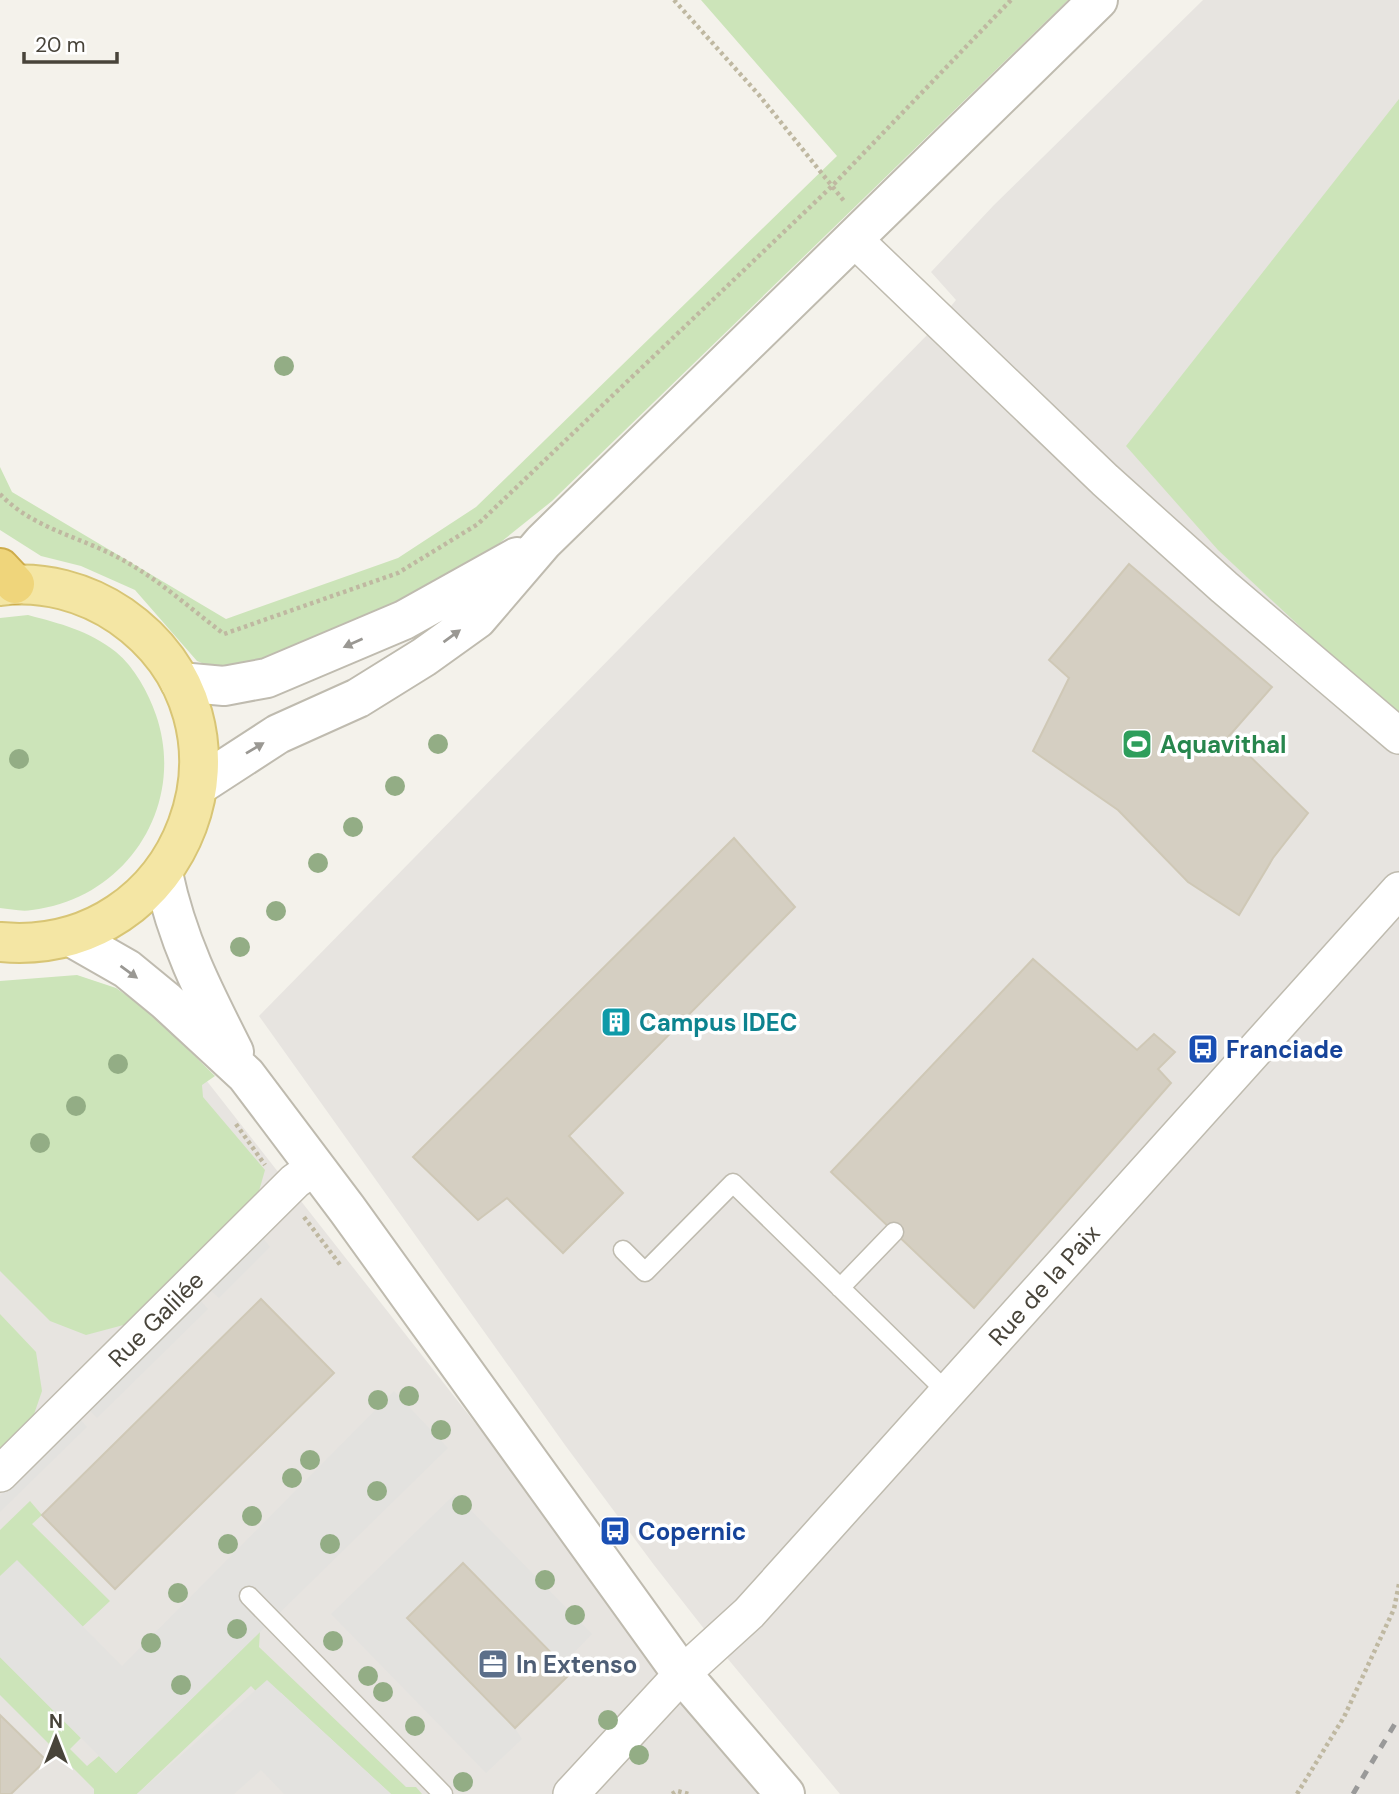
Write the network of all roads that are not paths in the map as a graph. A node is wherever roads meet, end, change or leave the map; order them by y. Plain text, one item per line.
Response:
1 (1098, 0) edge
2 (854, 239) junction
3 (543, 542) junction
4 (5, 579) edge
5 (180, 682) junction
6 (1399, 736) edge
7 (198, 786) junction
8 (163, 873) junction
9 (1399, 890) edge
10 (71, 937) junction
11 (0, 942) edge
12 (246, 1075) junction
13 (315, 1167) junction
14 (894, 1232) dead end
15 (623, 1250) dead end
16 (840, 1288) junction
17 (947, 1392) junction
18 (0, 1474) edge
19 (249, 1596) dead end
20 (682, 1674) junction
21 (443, 1794) edge
22 (571, 1794) edge
23 (785, 1794) edge

1 - 2 street
2 - 3 street
2 - 6 street
3 -> 5 street
7 -> 3 street
4 - 5 main road
5 - 7 main road
7 - 8 main road
8 - 10 main road
8 - 12 street
9 - 17 street, Rue de la Paix
10 - 11 main road
10 -> 12 street
12 - 13 street
13 - 18 street, Rue Galilée
13 - 20 street
14 - 16 lane
15 - 16 lane
16 - 17 lane
17 - 20 street, Rue de la Paix
19 - 21 lane
20 - 22 street, Rue de la Paix
20 - 23 street

